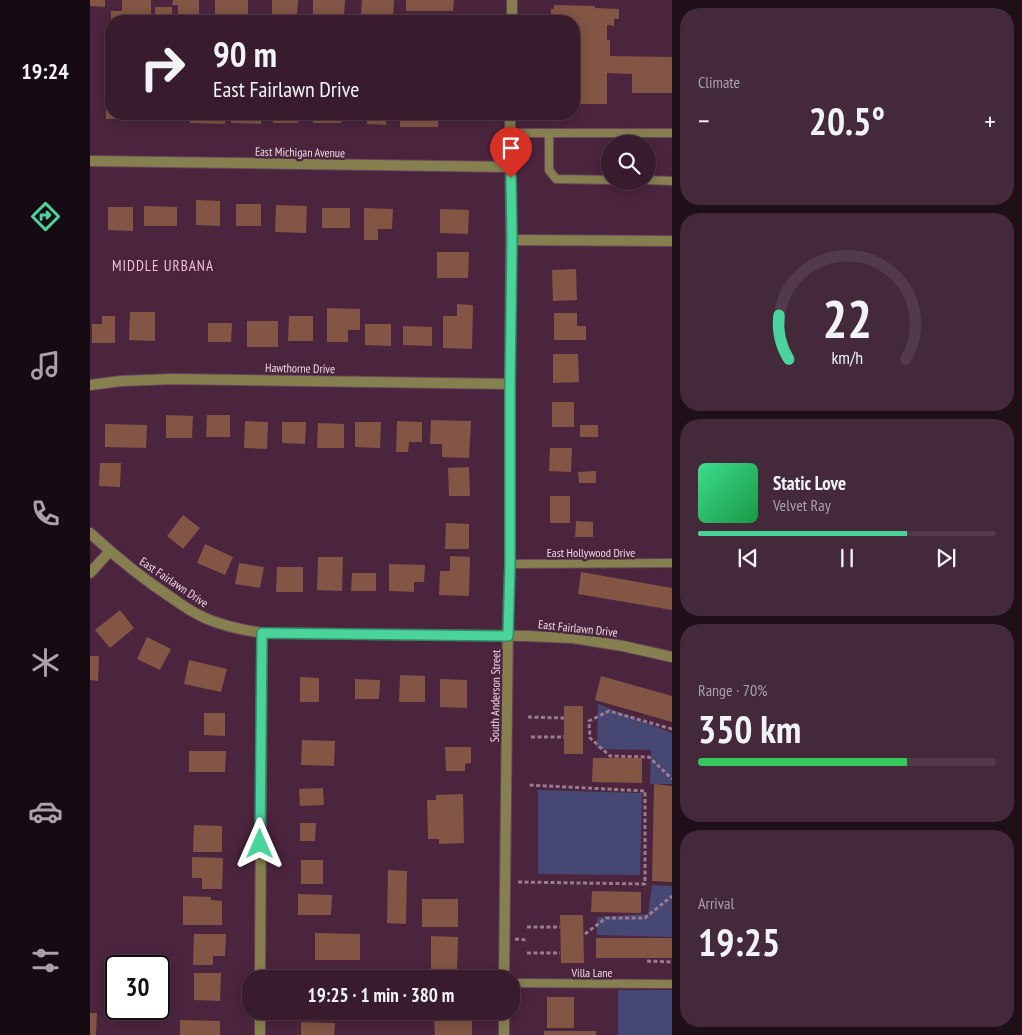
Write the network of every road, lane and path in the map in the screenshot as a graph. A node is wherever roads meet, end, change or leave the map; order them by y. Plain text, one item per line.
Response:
1 (512, 0) edge
2 (512, 15) edge
3 (510, 120) edge
4 (510, 133) junction
5 (549, 133) junction
6 (672, 133) edge
7 (90, 161) edge
8 (510, 167) junction
9 (601, 180) edge
10 (656, 180) edge
11 (672, 180) edge
12 (512, 240) junction
13 (672, 241) edge
14 (510, 384) junction
15 (90, 385) edge
16 (90, 534) edge
17 (110, 552) junction
18 (510, 564) junction
19 (672, 564) edge
20 (90, 573) edge
21 (262, 633) junction
22 (508, 636) junction
23 (672, 657) edge
24 (528, 718) dead end
25 (564, 718) dead end
26 (672, 729) edge
27 (531, 737) dead end
28 (564, 737) dead end
29 (672, 780) edge
30 (528, 785) dead end
31 (528, 882) dead end
32 (672, 896) edge
33 (527, 927) dead end
34 (560, 927) dead end
35 (585, 934) dead end
36 (527, 953) dead end
37 (560, 953) dead end
38 (647, 961) dead end
39 (672, 962) edge
40 (260, 970) edge
41 (504, 970) edge
42 (520, 984) edge
43 (672, 984) edge
44 (260, 1020) edge
45 (504, 1020) edge
46 (260, 1035) edge
47 (504, 1035) edge

1 - 2 street
3 - 4 street, South Anderson Street
4 - 5 lane
4 - 8 street, South Anderson Street
5 - 6 lane
5 - 9 lane
7 - 8 street, East Michigan Avenue
8 - 12 street, South Anderson Street
10 - 11 lane
12 - 13 street
12 - 14 street, South Anderson Street
14 - 15 street, Hawthorne Drive
14 - 18 street, South Anderson Street
16 - 17 street, East Fairlawn Drive
17 - 20 street
17 - 21 street, East Fairlawn Drive
18 - 19 lane, East Hollywood Drive
18 - 22 street, South Anderson Street
21 - 22 street, East Fairlawn Drive
21 - 40 street
22 - 23 street, East Fairlawn Drive
22 - 41 street, South Anderson Street
24 - 25 path
26 - 29 path
27 - 28 path
30 - 31 path
32 - 35 path
33 - 34 path
36 - 37 path
38 - 39 path
42 - 43 lane, Villa Lane
44 - 46 street
45 - 47 street

